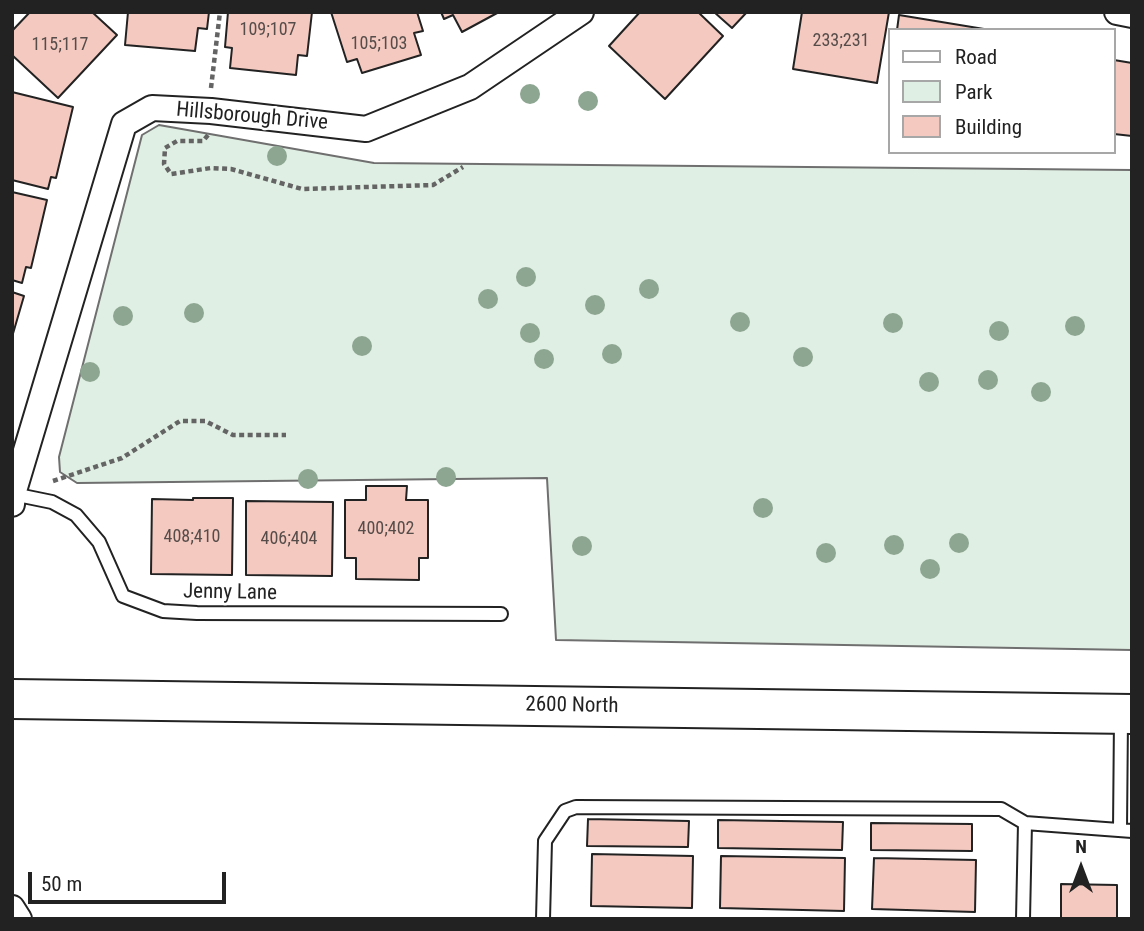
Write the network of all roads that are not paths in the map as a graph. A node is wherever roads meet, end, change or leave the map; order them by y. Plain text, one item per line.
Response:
1 (581, 12) edge
2 (1117, 12) edge
3 (1132, 15) edge
4 (13, 499) edge
5 (501, 614) dead end
6 (12, 699) edge
7 (1126, 714) edge
8 (1025, 823) junction
9 (1126, 830) edge
10 (12, 908) edge
11 (19, 919) edge
12 (543, 919) edge
13 (1023, 919) edge

1 - 4 street, Hillsborough Drive
2 - 3 street
4 - 5 lane, Jenny Lane
6 - 7 main road, 2600 North
7 - 9 lane
8 - 9 lane
8 - 12 lane
8 - 13 lane
10 - 11 street

